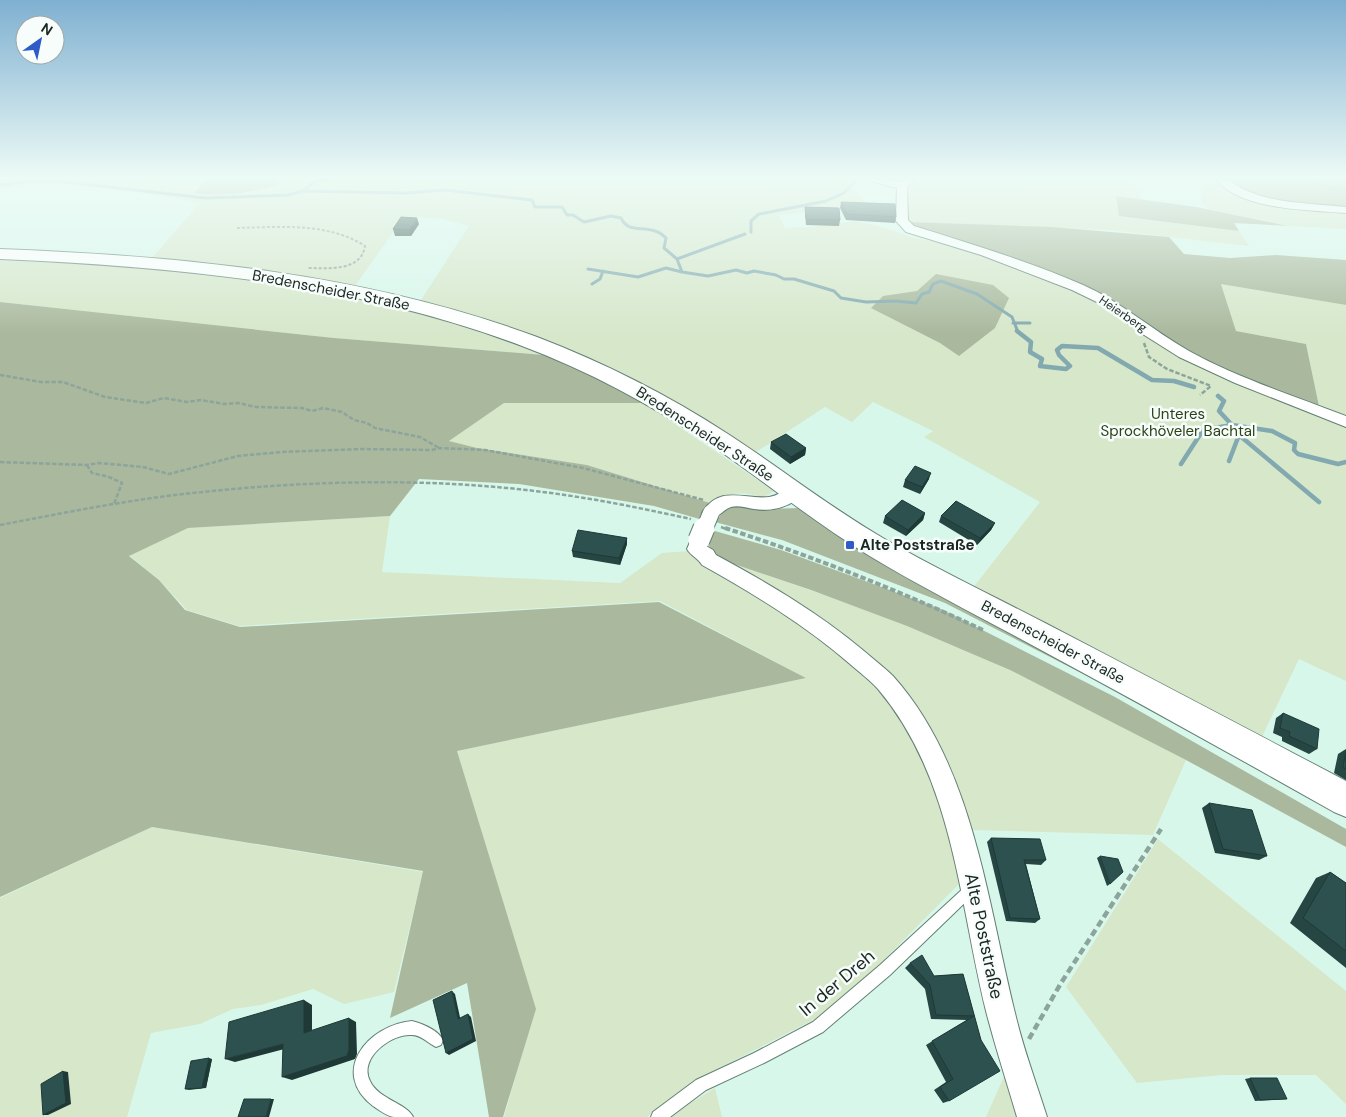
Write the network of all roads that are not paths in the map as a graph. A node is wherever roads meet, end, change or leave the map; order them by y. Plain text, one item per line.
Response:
1 (917, 231) edge
2 (0, 254) edge
3 (1346, 422) edge
4 (794, 492) junction
5 (1346, 800) edge
6 (973, 887) junction
7 (436, 1040) dead end
8 (406, 1117) edge
9 (658, 1117) edge
10 (1032, 1117) edge

1 - 3 street, Heierberg
2 - 4 main road, Bredenscheider Straße
4 - 5 main road, Bredenscheider Straße
4 - 6 street, Alte Poststraße
6 - 9 lane, In der Dreh
6 - 10 street, Alte Poststraße
7 - 8 lane

